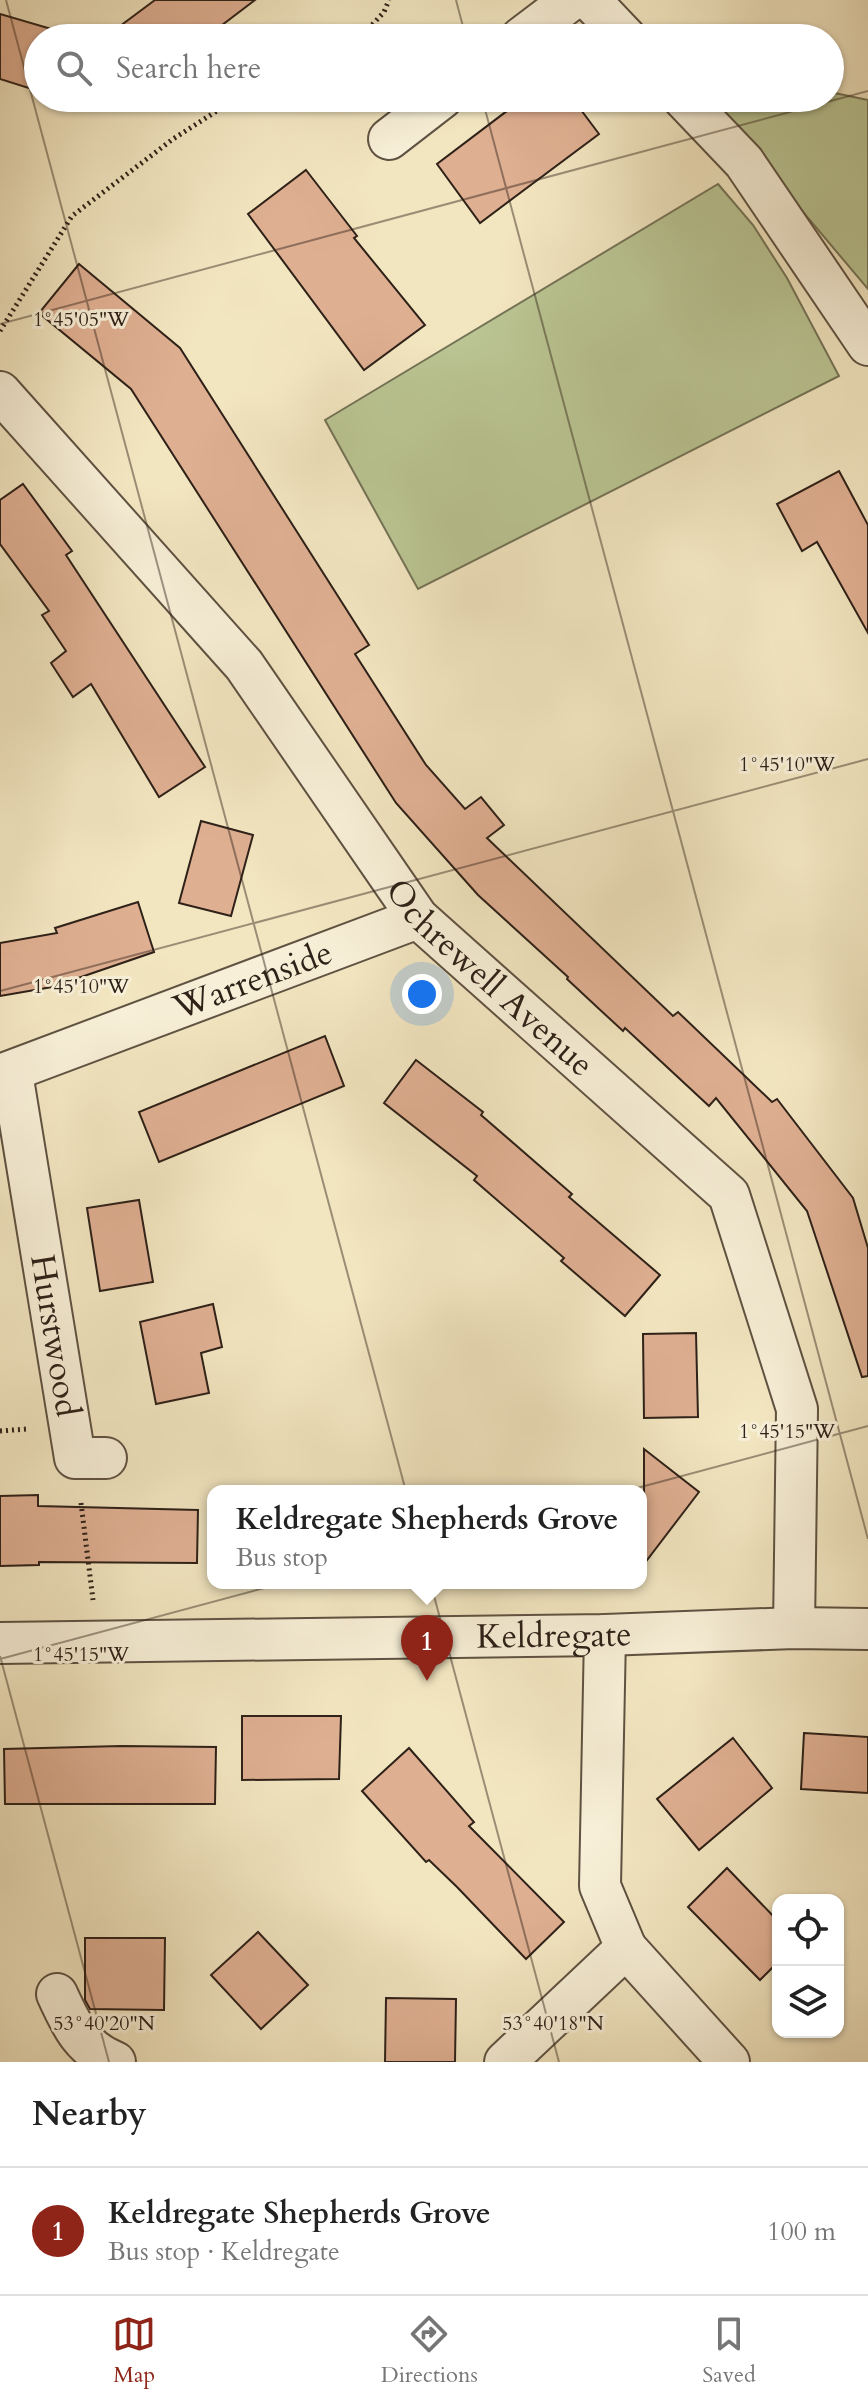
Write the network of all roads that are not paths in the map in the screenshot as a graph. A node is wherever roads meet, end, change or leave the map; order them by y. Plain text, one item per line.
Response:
1 (571, 0) edge
2 (590, 0) edge
3 (539, 24) edge
4 (613, 24) edge
5 (424, 112) edge
6 (696, 112) edge
7 (389, 139) dead end
8 (868, 345) edge
9 (0, 392) edge
10 (418, 918) junction
11 (6, 1074) edge
12 (91, 1458) road end
13 (794, 1628) junction
14 (868, 1629) edge
15 (605, 1635) junction
16 (0, 1643) edge
17 (626, 1948) junction
18 (57, 1994) dead end
19 (115, 2062) edge
20 (505, 2062) edge
21 (729, 2062) edge

1 - 3 street
2 - 4 street
5 - 7 street
6 - 8 street
9 - 10 street, Ochrewell Avenue
10 - 11 street, Warrenside
10 - 13 street, Ochrewell Avenue
11 - 12 street, Hurstwood
13 - 14 street, Keldregate
13 - 15 street, Keldregate
15 - 16 street, Keldregate
15 - 17 street
17 - 20 street
17 - 21 street
18 - 19 street

